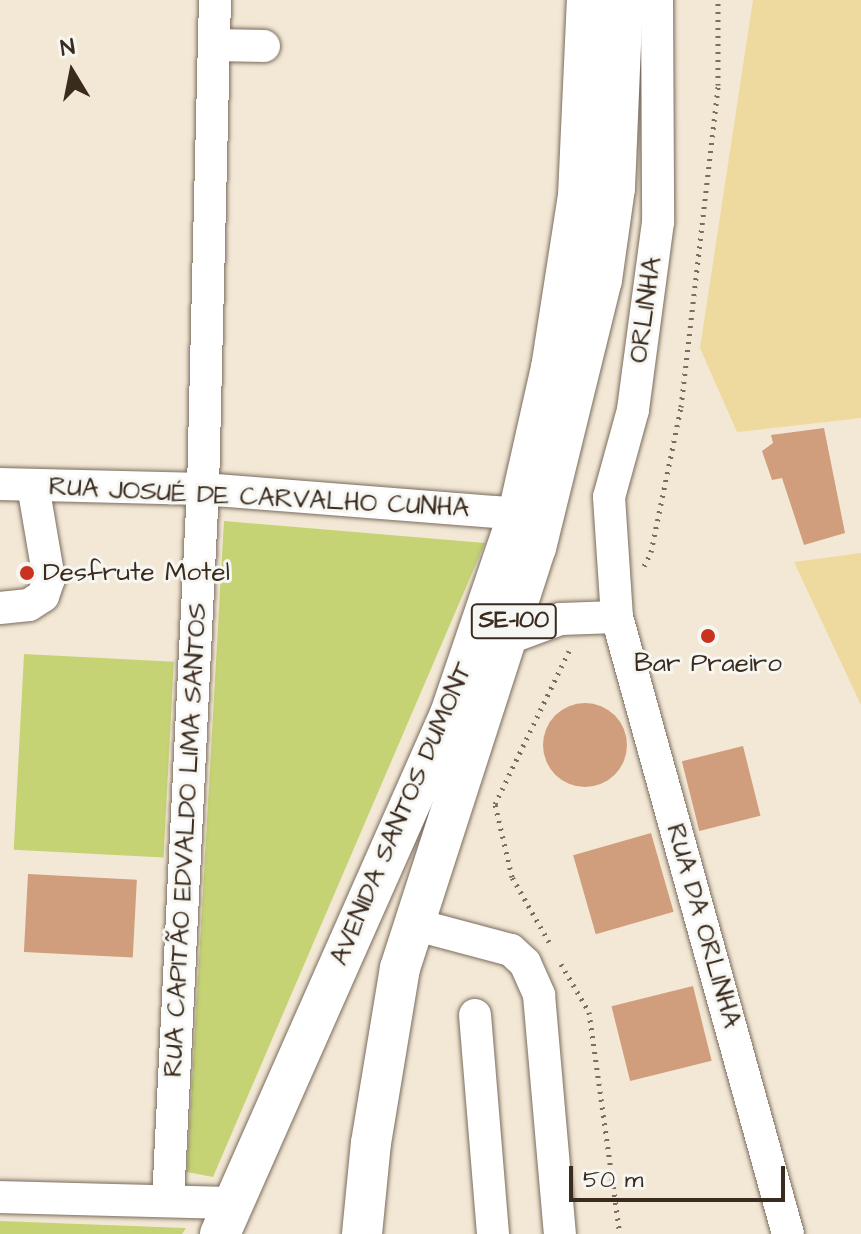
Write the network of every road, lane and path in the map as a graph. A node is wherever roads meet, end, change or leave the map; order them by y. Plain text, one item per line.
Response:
1 (215, 0) edge
2 (587, 0) edge
3 (623, 0) edge
4 (657, 0) edge
5 (215, 45) junction
6 (264, 46) dead end
7 (0, 484) edge
8 (33, 485) junction
9 (203, 489) junction
10 (518, 514) junction
11 (0, 608) edge
12 (617, 617) junction
13 (509, 638) junction
14 (413, 924) junction
15 (475, 1015) dead end
16 (0, 1197) edge
17 (168, 1201) junction
18 (226, 1218) edge
19 (362, 1234) edge
20 (493, 1234) edge
21 (560, 1234) edge
22 (788, 1234) edge

1 - 5 street, RUA CAPITÃO EDVALDO LIMA SANTOS
2 - 10 main road, AVENIDA SANTOS DUMONT / SE-100
3 - 13 main road, AVENIDA SANTOS DUMONT / SE-100
4 - 12 street, ORLINHA
5 - 6 street
5 - 9 street, RUA CAPITÃO EDVALDO LIMA SANTOS
7 - 8 street, RUA JOSUÉ DE CARVALHO CUNHA
8 - 9 street, RUA JOSUÉ DE CARVALHO CUNHA
8 - 11 street
9 - 10 street, RUA JOSUÉ DE CARVALHO CUNHA
9 - 17 street, RUA CAPITÃO EDVALDO LIMA SANTOS
10 - 18 main road, AVENIDA SANTOS DUMONT / SE-100
12 - 13 street
12 - 22 street, RUA DA ORLINHA
13 - 14 main road, AVENIDA SANTOS DUMONT / SE-100
14 - 19 main road, AVENIDA SANTOS DUMONT / SE-100
14 - 21 street
15 - 20 street
16 - 17 street
17 - 18 street

